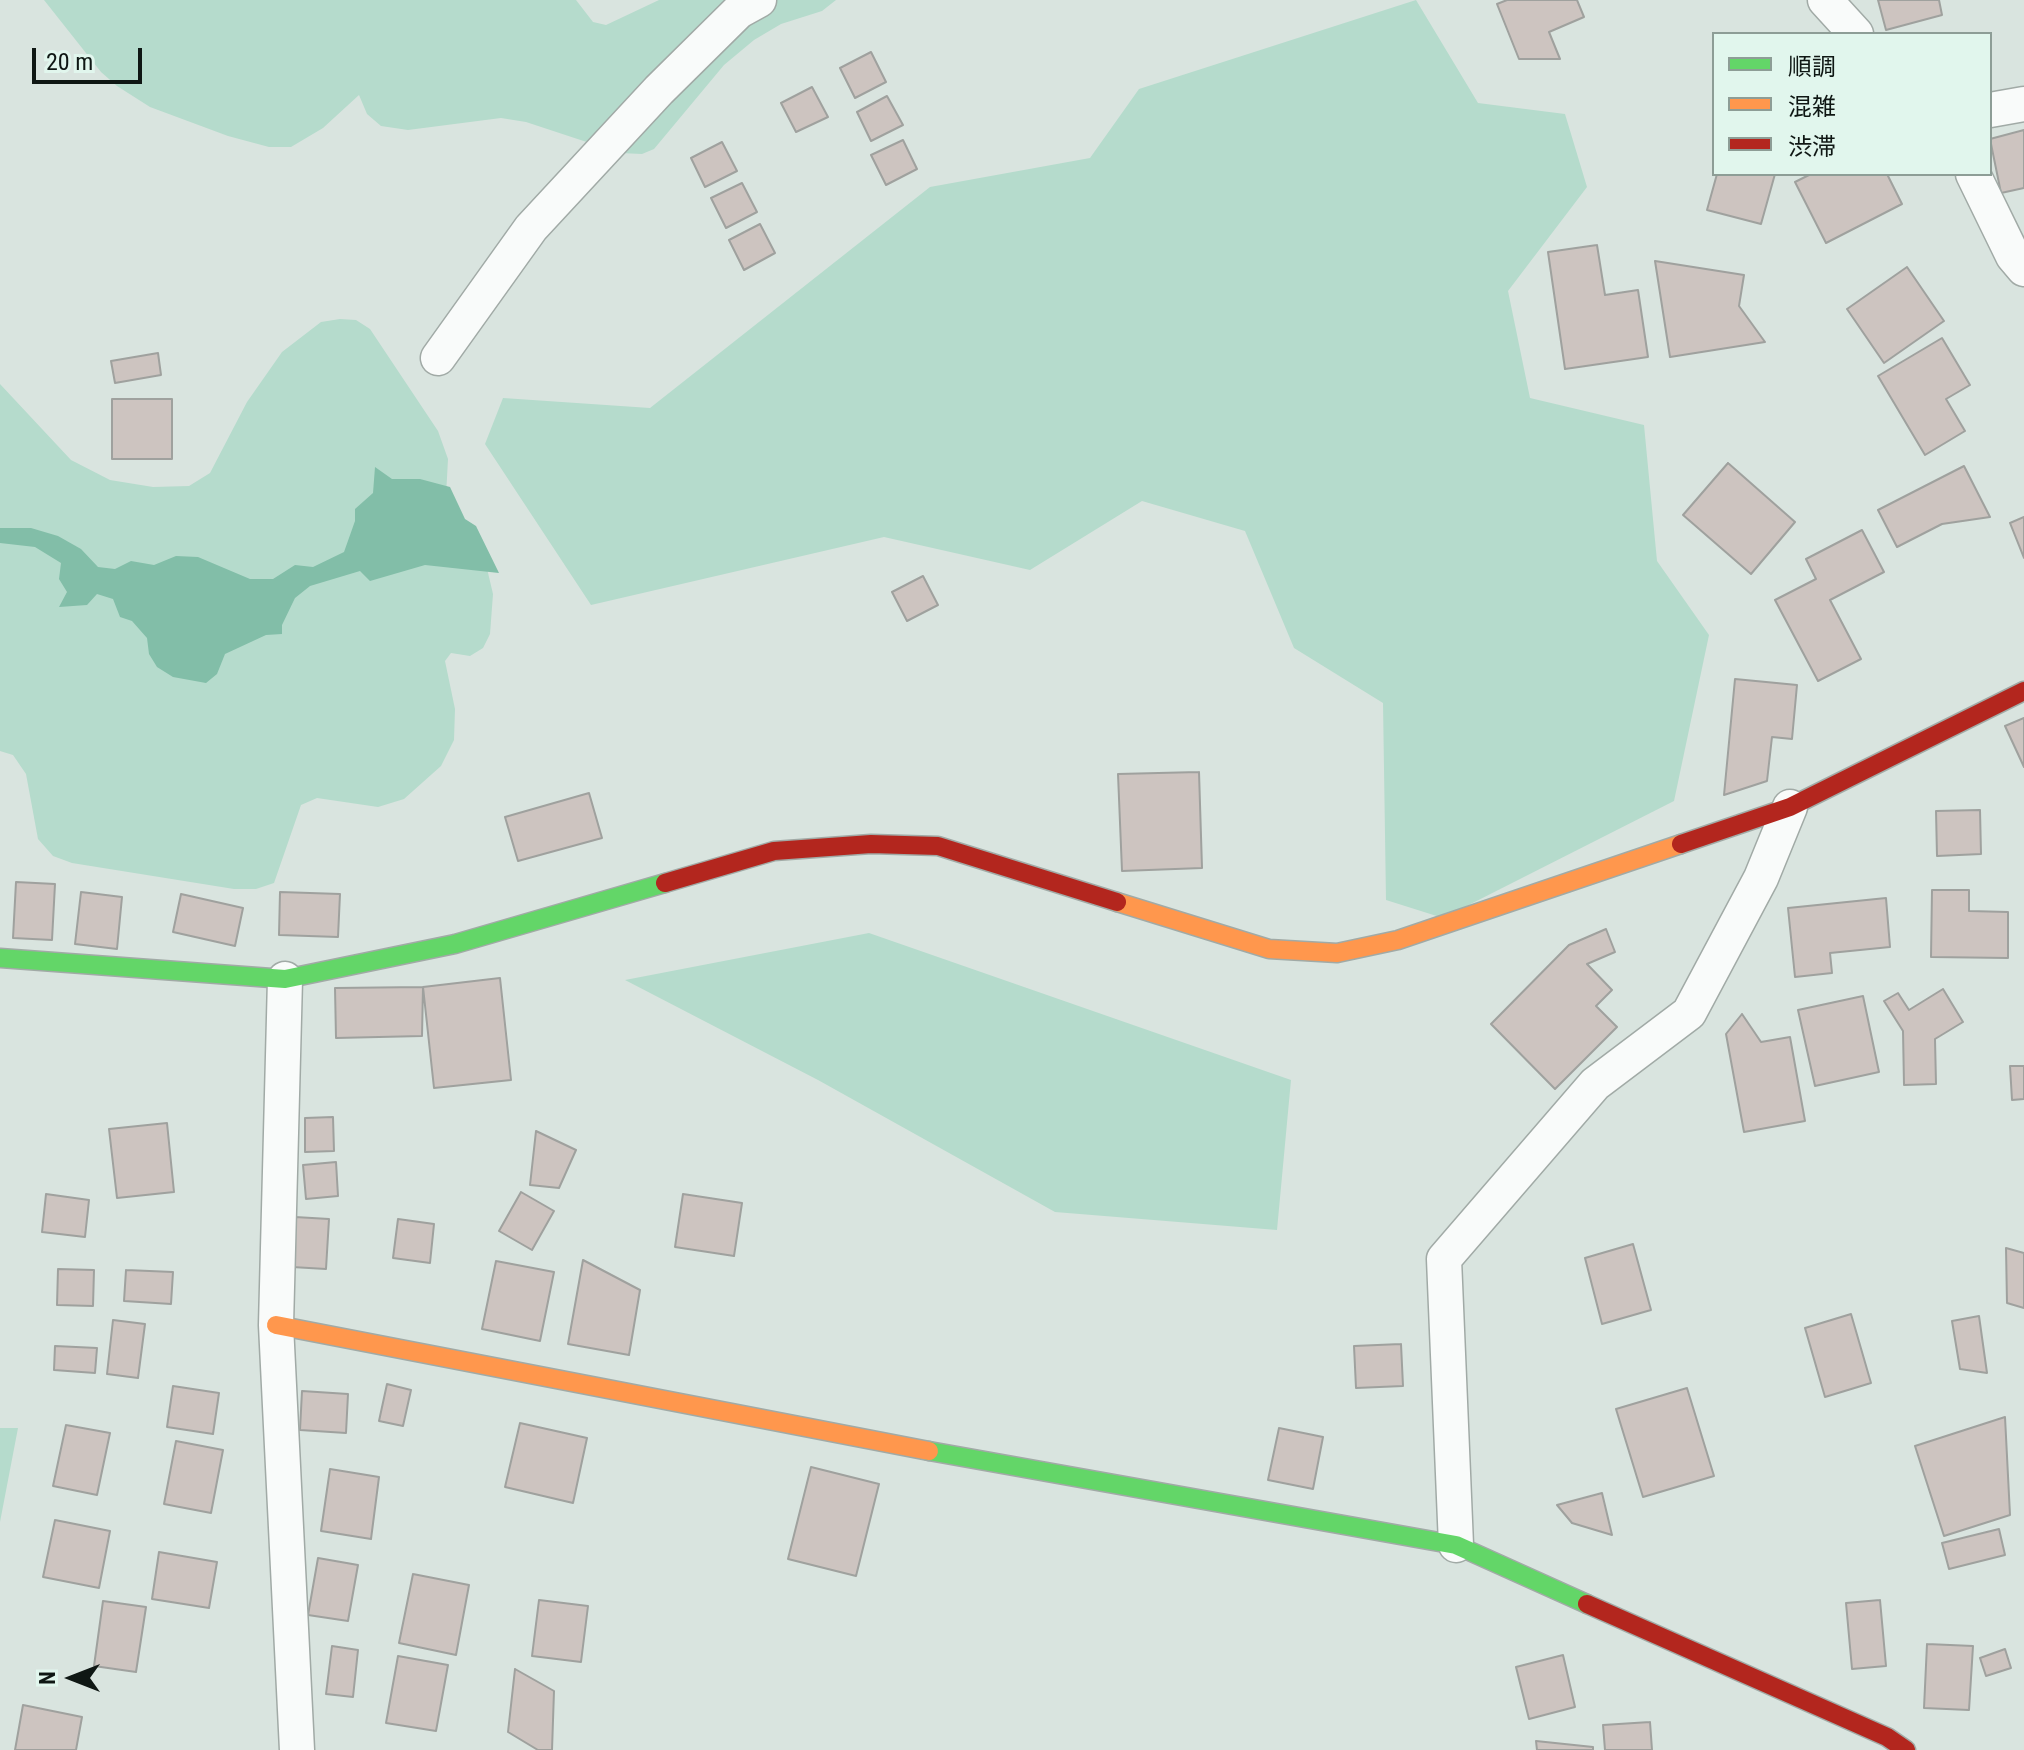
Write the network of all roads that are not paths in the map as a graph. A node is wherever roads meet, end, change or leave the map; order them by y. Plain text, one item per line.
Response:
1 (759, 0) edge
2 (1825, 0) edge
3 (1854, 32) edge
4 (2024, 104) edge
5 (1992, 110) edge
6 (1974, 176) edge
7 (2024, 269) edge
8 (438, 358) dead end
9 (2024, 691) edge
10 (1790, 807) junction
11 (0, 958) edge
12 (285, 979) junction
13 (276, 1325) junction
14 (1456, 1545) junction
15 (297, 1750) edge
16 (1906, 1750) edge

1 - 8 street
2 - 3 street
4 - 5 street
6 - 7 street
9 - 10 street
10 - 12 street
10 - 14 street
11 - 12 street
12 - 13 street
13 - 14 street
13 - 15 street
14 - 16 street

